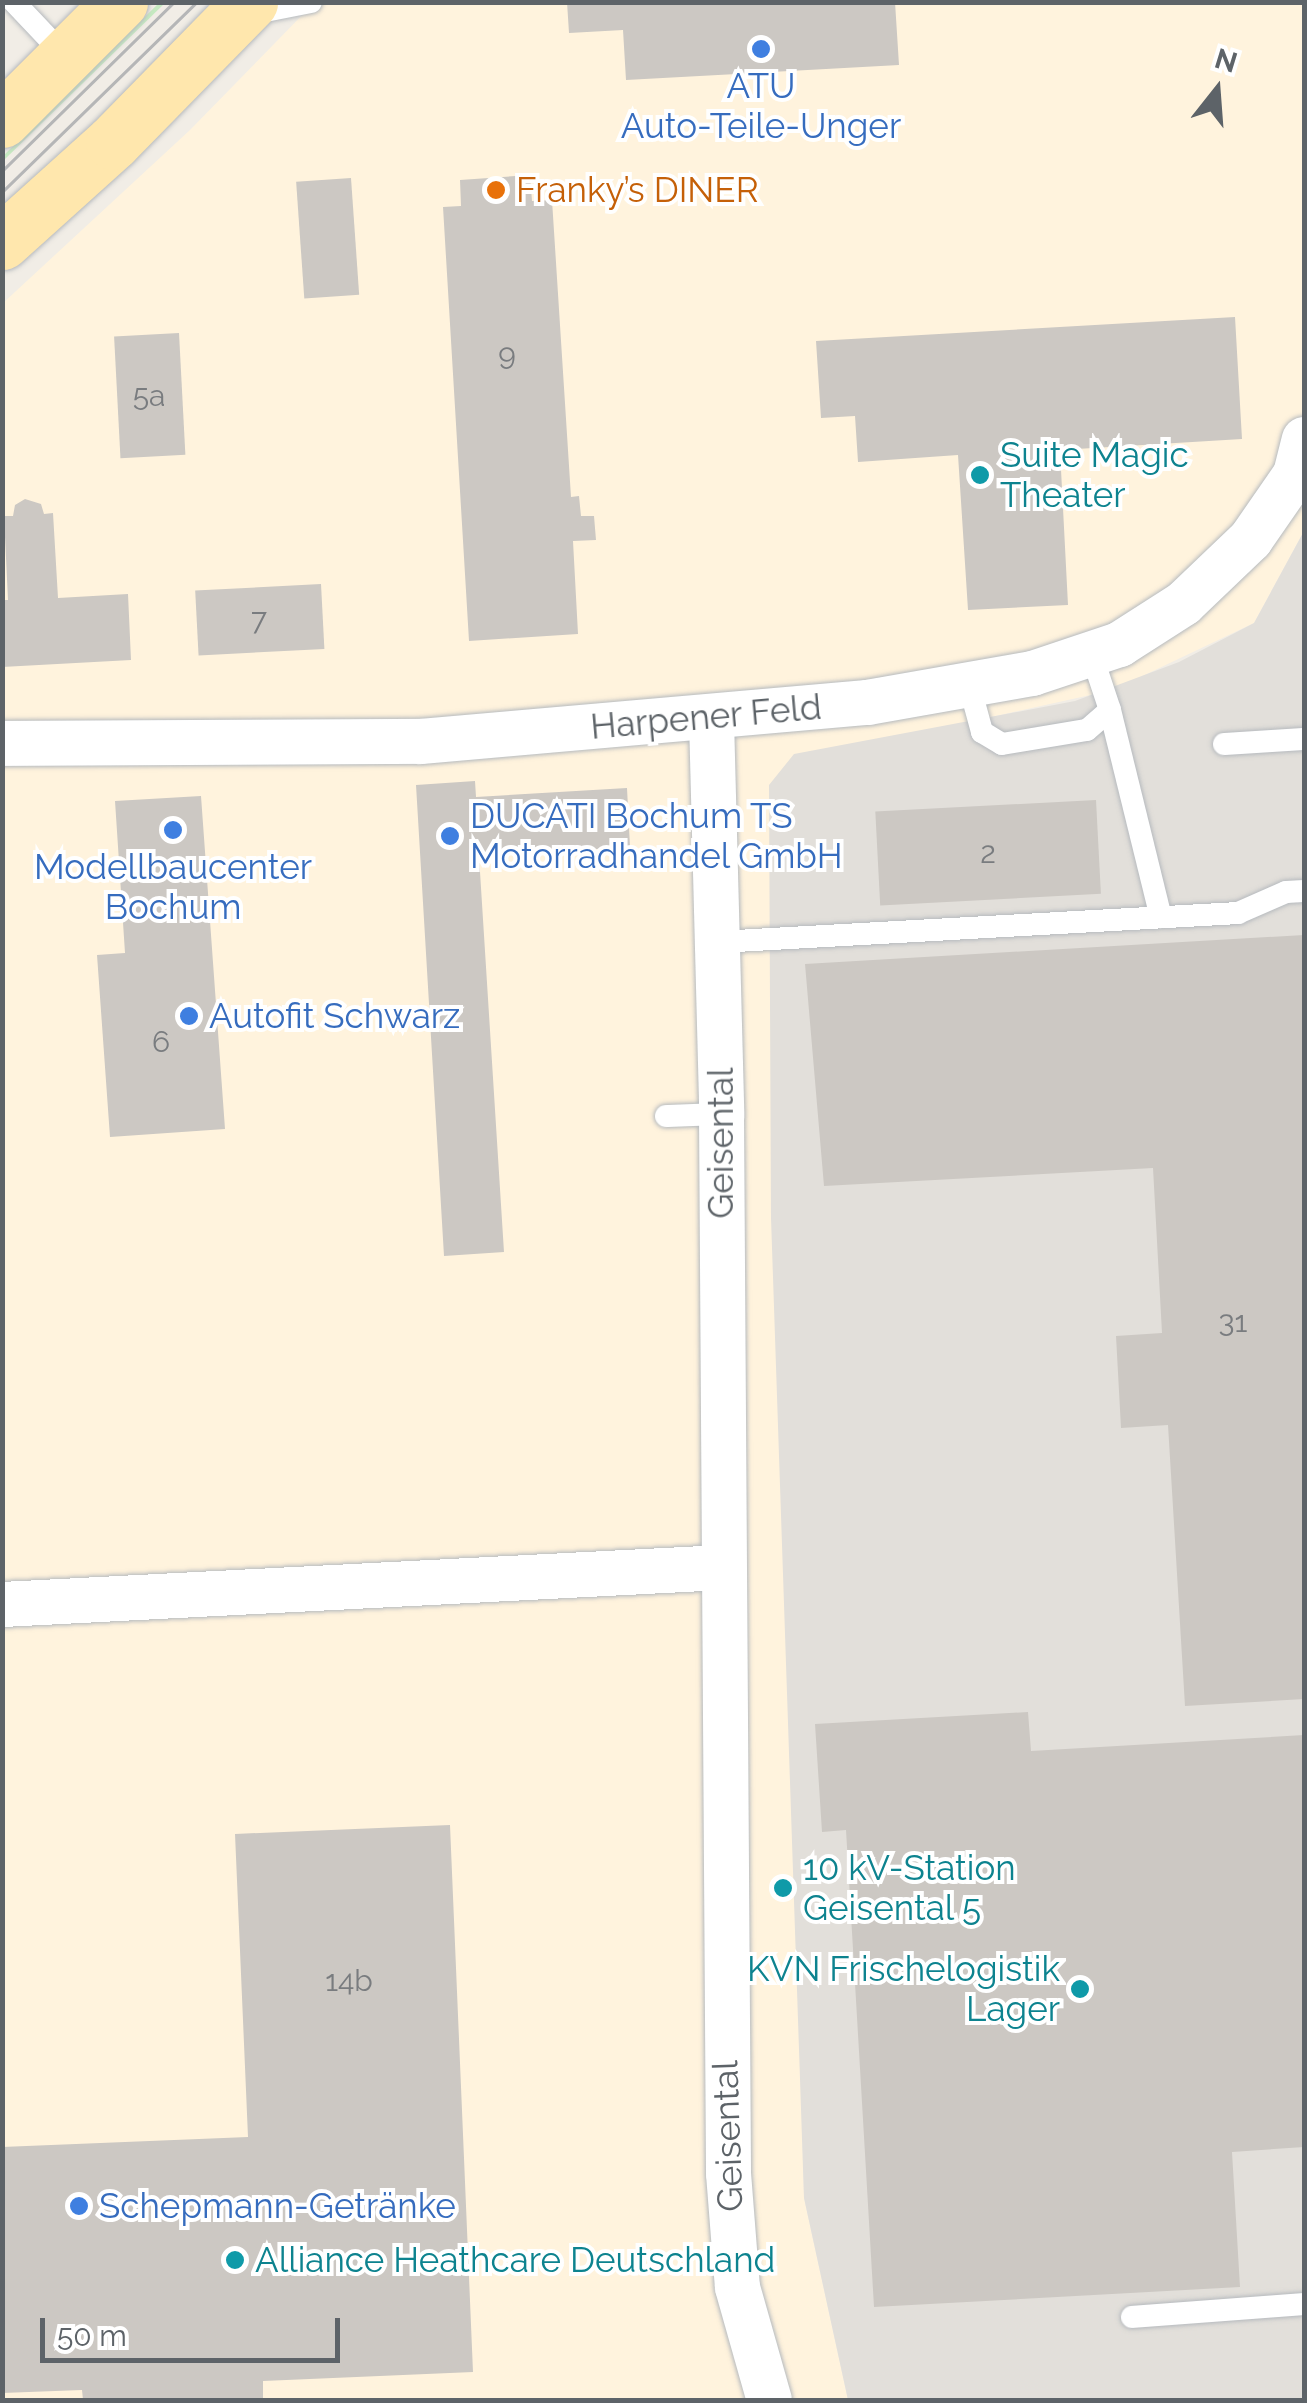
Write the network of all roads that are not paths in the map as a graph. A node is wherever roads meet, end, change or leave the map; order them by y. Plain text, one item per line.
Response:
1 (14, 2) edge
2 (120, 2) edge
3 (311, 2) edge
4 (243, 10) edge
5 (68, 59) junction
6 (2, 120) edge
7 (2, 242) edge
8 (1304, 439) edge
9 (1091, 653) junction
10 (969, 684) junction
11 (1110, 710) junction
12 (711, 718) junction
13 (1304, 738) edge
14 (2, 743) edge
15 (1224, 744) dead end
16 (1304, 891) edge
17 (1161, 917) junction
18 (718, 942) junction
19 (721, 1114) junction
20 (666, 1116) dead end
21 (723, 1567) junction
22 (2, 1604) edge
23 (1304, 2304) edge
24 (1132, 2317) dead end
25 (769, 2400) edge

1 - 5 lane
2 - 5 main road
3 - 4 lane
4 - 7 main road
5 - 6 main road
8 - 9 street, Harpener Feld
9 - 10 street, Harpener Feld
9 - 11 lane
10 - 11 lane
10 - 12 street, Harpener Feld
11 - 17 lane
12 - 14 street, Harpener Feld
12 - 18 street, Geisental
13 - 15 lane
16 - 17 lane
17 - 18 lane
18 - 19 street, Geisental
19 - 20 lane
19 - 21 street, Geisental
21 - 22 street
21 - 25 street, Geisental
23 - 24 lane

